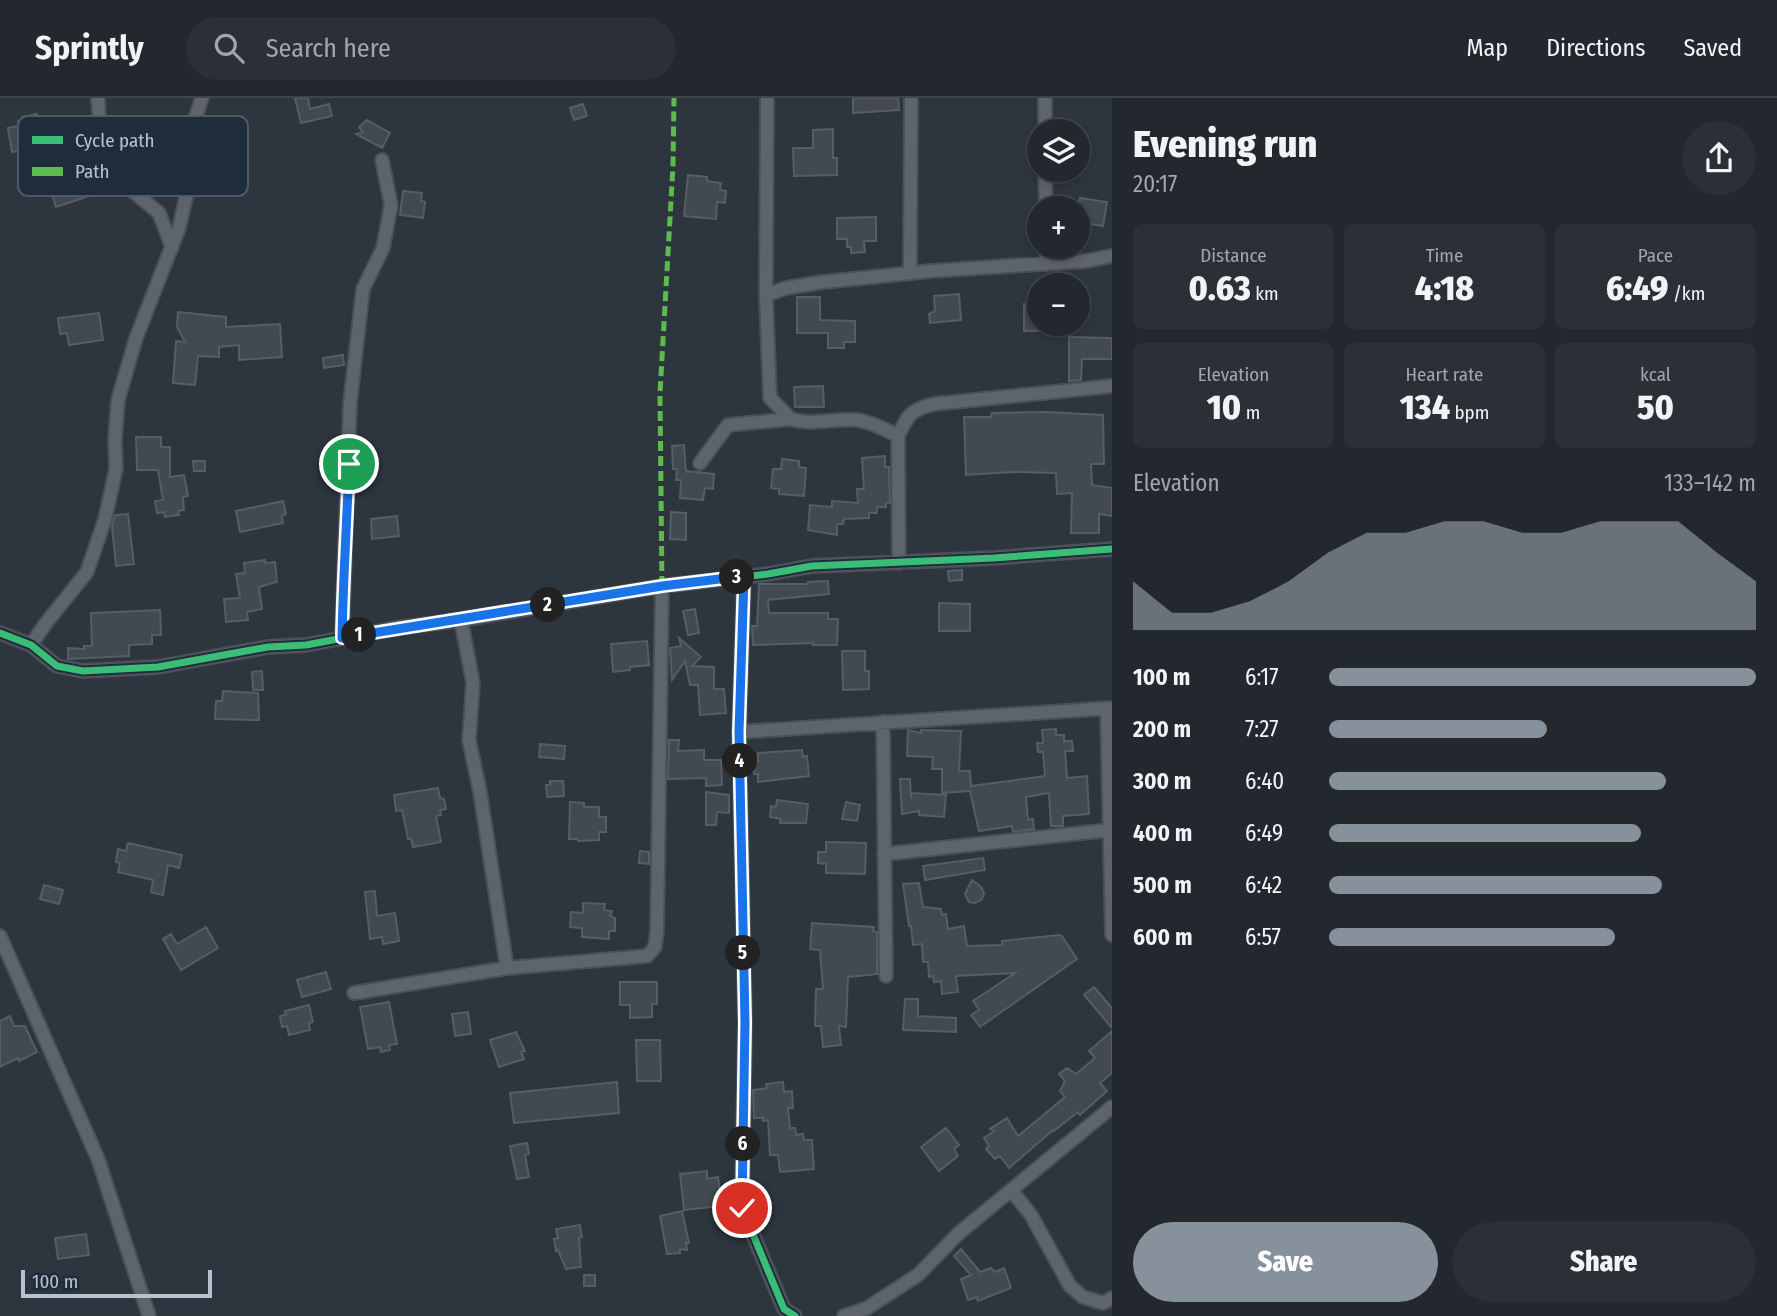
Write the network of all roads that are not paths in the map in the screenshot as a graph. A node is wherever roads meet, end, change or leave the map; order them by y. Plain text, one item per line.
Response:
1 (98, 98) edge
2 (202, 98) edge
3 (767, 98) edge
4 (911, 98) edge
5 (1045, 98) edge
6 (99, 116) edge
7 (196, 116) edge
8 (1045, 119) edge
9 (382, 160) dead end
10 (138, 196) edge
11 (188, 196) edge
12 (172, 247) junction
13 (1112, 256) edge
14 (1046, 259) edge
15 (1046, 264) junction
16 (909, 273) junction
17 (766, 295) junction
18 (1112, 386) edge
19 (791, 419) junction
20 (898, 436) junction
21 (700, 463) dead end
22 (1112, 550) edge
23 (899, 563) junction
24 (744, 576) junction
25 (662, 586) junction
26 (461, 620) junction
27 (0, 633) edge
28 (342, 638) junction
29 (31, 645) junction
30 (1110, 708) edge
31 (883, 722) junction
32 (739, 732) junction
33 (1110, 830) junction
34 (884, 854) junction
35 (1112, 935) edge
36 (0, 936) edge
37 (507, 968) junction
38 (886, 976) dead end
39 (354, 993) dead end
40 (1112, 1107) edge
41 (1011, 1190) junction
42 (1112, 1298) edge
43 (149, 1316) edge
44 (795, 1316) edge
45 (844, 1316) edge

1 - 6 street
2 - 7 street
3 - 17 street
4 - 16 street
5 - 8 street
9 - 28 street
10 - 12 street
11 - 12 street
12 - 29 street
13 - 15 street
14 - 15 street
15 - 16 street
16 - 17 street
17 - 19 street
18 - 20 street
19 - 20 street
19 - 21 street
20 - 23 street
22 - 23 street
23 - 24 street
24 - 25 street
24 - 32 street
25 - 26 street
25 - 37 street
26 - 28 street
26 - 37 street
27 - 29 street
28 - 29 street
30 - 31 street
30 - 33 street
31 - 32 street
31 - 34 street
32 - 44 street
33 - 34 street
33 - 35 street
34 - 38 street
36 - 43 street
37 - 39 street
40 - 41 street
41 - 42 street
41 - 45 street

